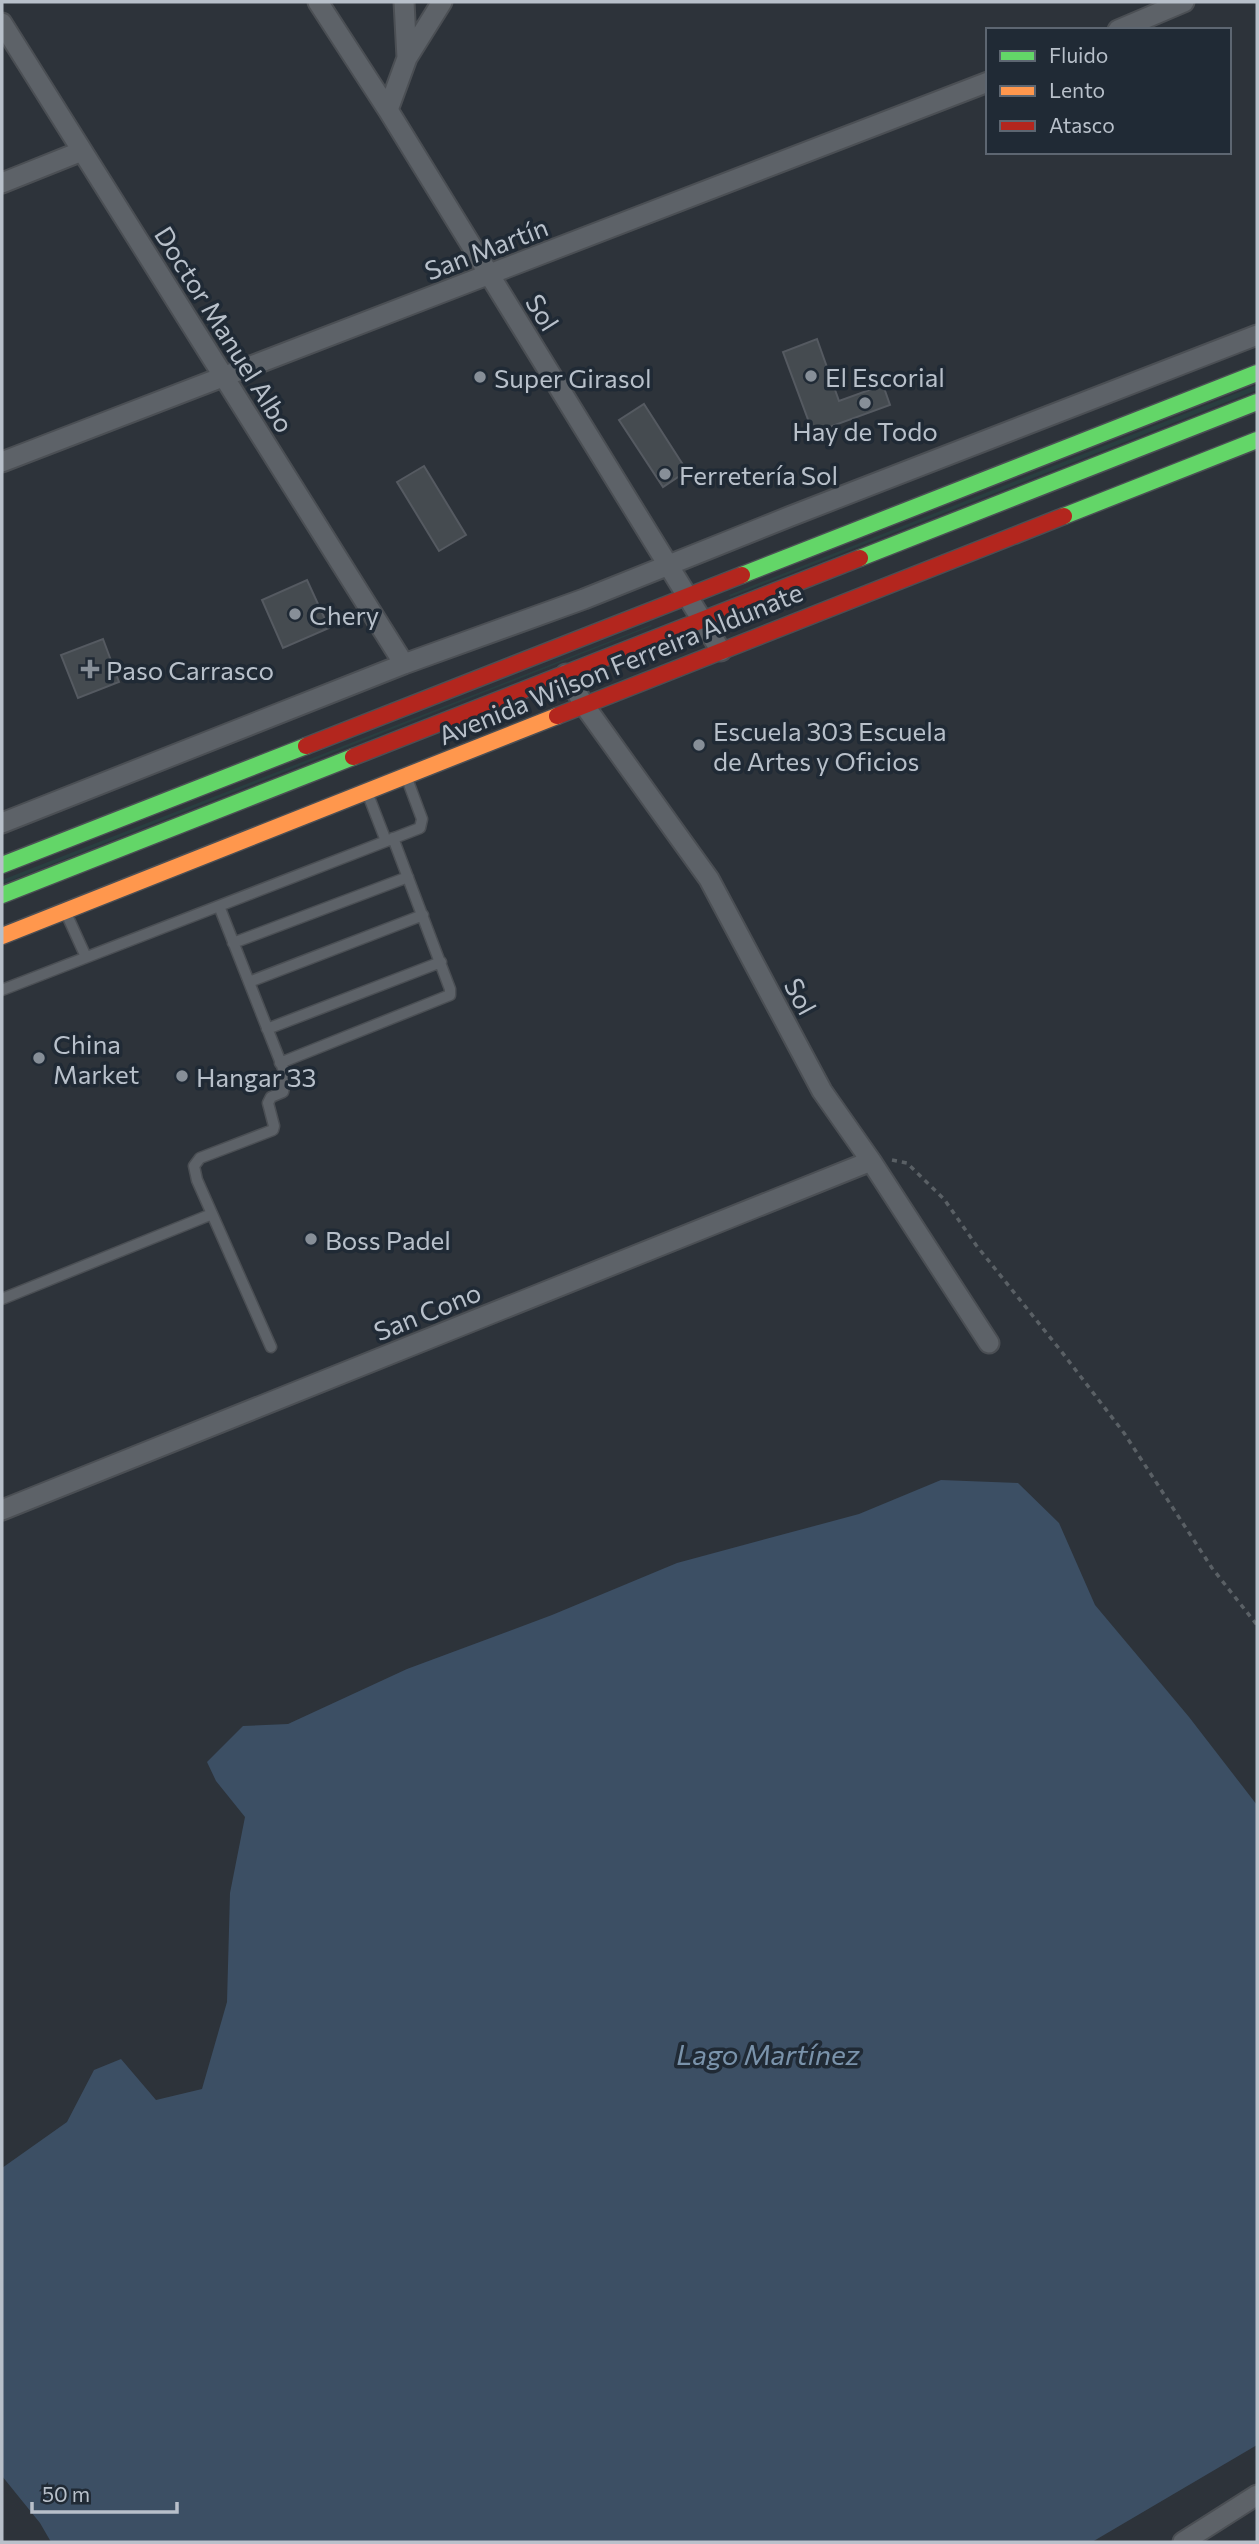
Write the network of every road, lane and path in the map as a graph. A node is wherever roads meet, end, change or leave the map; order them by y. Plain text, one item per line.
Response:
1 (318, 2) edge
2 (404, 2) edge
3 (442, 2) edge
4 (1184, 2) edge
5 (2, 23) edge
6 (1123, 28) edge
7 (407, 58) junction
8 (986, 83) edge
9 (388, 110) junction
10 (82, 151) junction
11 (2, 183) edge
12 (489, 275) junction
13 (1257, 335) edge
14 (1257, 373) edge
15 (224, 377) junction
16 (1257, 402) edge
17 (1257, 440) edge
18 (2, 462) edge
19 (667, 565) junction
20 (687, 597) junction
21 (702, 620) junction
22 (721, 652) junction
23 (404, 664) junction
24 (566, 674) junction
25 (584, 705) junction
26 (406, 776) junction
27 (367, 791) junction
28 (2, 823) edge
29 (389, 840) junction
30 (2, 865) edge
31 (408, 877) junction
32 (2, 895) edge
33 (219, 906) junction
34 (65, 911) junction
35 (422, 915) junction
36 (2, 936) edge
37 (233, 943) junction
38 (86, 957) junction
39 (441, 962) junction
40 (249, 982) junction
41 (2, 990) edge
42 (267, 1029) junction
43 (280, 1063) junction
44 (871, 1161) junction
45 (212, 1214) junction
46 (2, 1299) edge
47 (989, 1343) dead end
48 (271, 1347) dead end
49 (2, 1510) edge
50 (1257, 1625) edge
51 (1257, 2495) edge
52 (1183, 2542) edge

1 - 9 street, Sol
2 - 7 street
3 - 7 street
4 - 6 street
5 - 10 street, Doctor Manuel Albo
7 - 9 street
8 - 12 street, San Martín
9 - 12 street, Sol
10 - 11 street
10 - 15 street, Doctor Manuel Albo
12 - 15 street, San Martín
12 - 19 street, Sol
13 - 19 street
14 - 20 main road, Avenida Wilson Ferreira Aldunate
15 - 18 street, San Martín
15 - 23 street, Doctor Manuel Albo
16 - 21 main road, Avenida Wilson Ferreira Aldunate
17 - 22 main road, Avenida Wilson Ferreira Aldunate
19 - 20 street, Sol
19 - 23 street
20 - 21 street, Sol
20 - 30 main road, Avenida Wilson Ferreira Aldunate
21 - 22 street, Sol
21 - 24 main road, Avenida Wilson Ferreira Aldunate
22 - 25 main road, Avenida Wilson Ferreira Aldunate
23 - 28 street
24 - 25 street, Sol
24 - 32 main road, Avenida Wilson Ferreira Aldunate
25 - 26 main road, Avenida Wilson Ferreira Aldunate
25 - 44 street, Sol
26 - 27 main road, Avenida Wilson Ferreira Aldunate
26 - 29 lane
27 - 29 lane
27 - 34 main road, Avenida Wilson Ferreira Aldunate
29 - 31 lane
29 - 33 lane
31 - 35 lane
31 - 37 lane
33 - 37 lane
33 - 38 lane
34 - 36 main road, Avenida Wilson Ferreira Aldunate
34 - 38 lane
35 - 39 lane
35 - 40 lane
37 - 40 lane
38 - 41 lane
39 - 42 lane
39 - 43 lane
40 - 42 lane
42 - 43 lane
43 - 45 lane
44 - 47 street, Sol
44 - 49 street, San Cono
44 - 50 path
45 - 46 lane
45 - 48 lane
51 - 52 street

